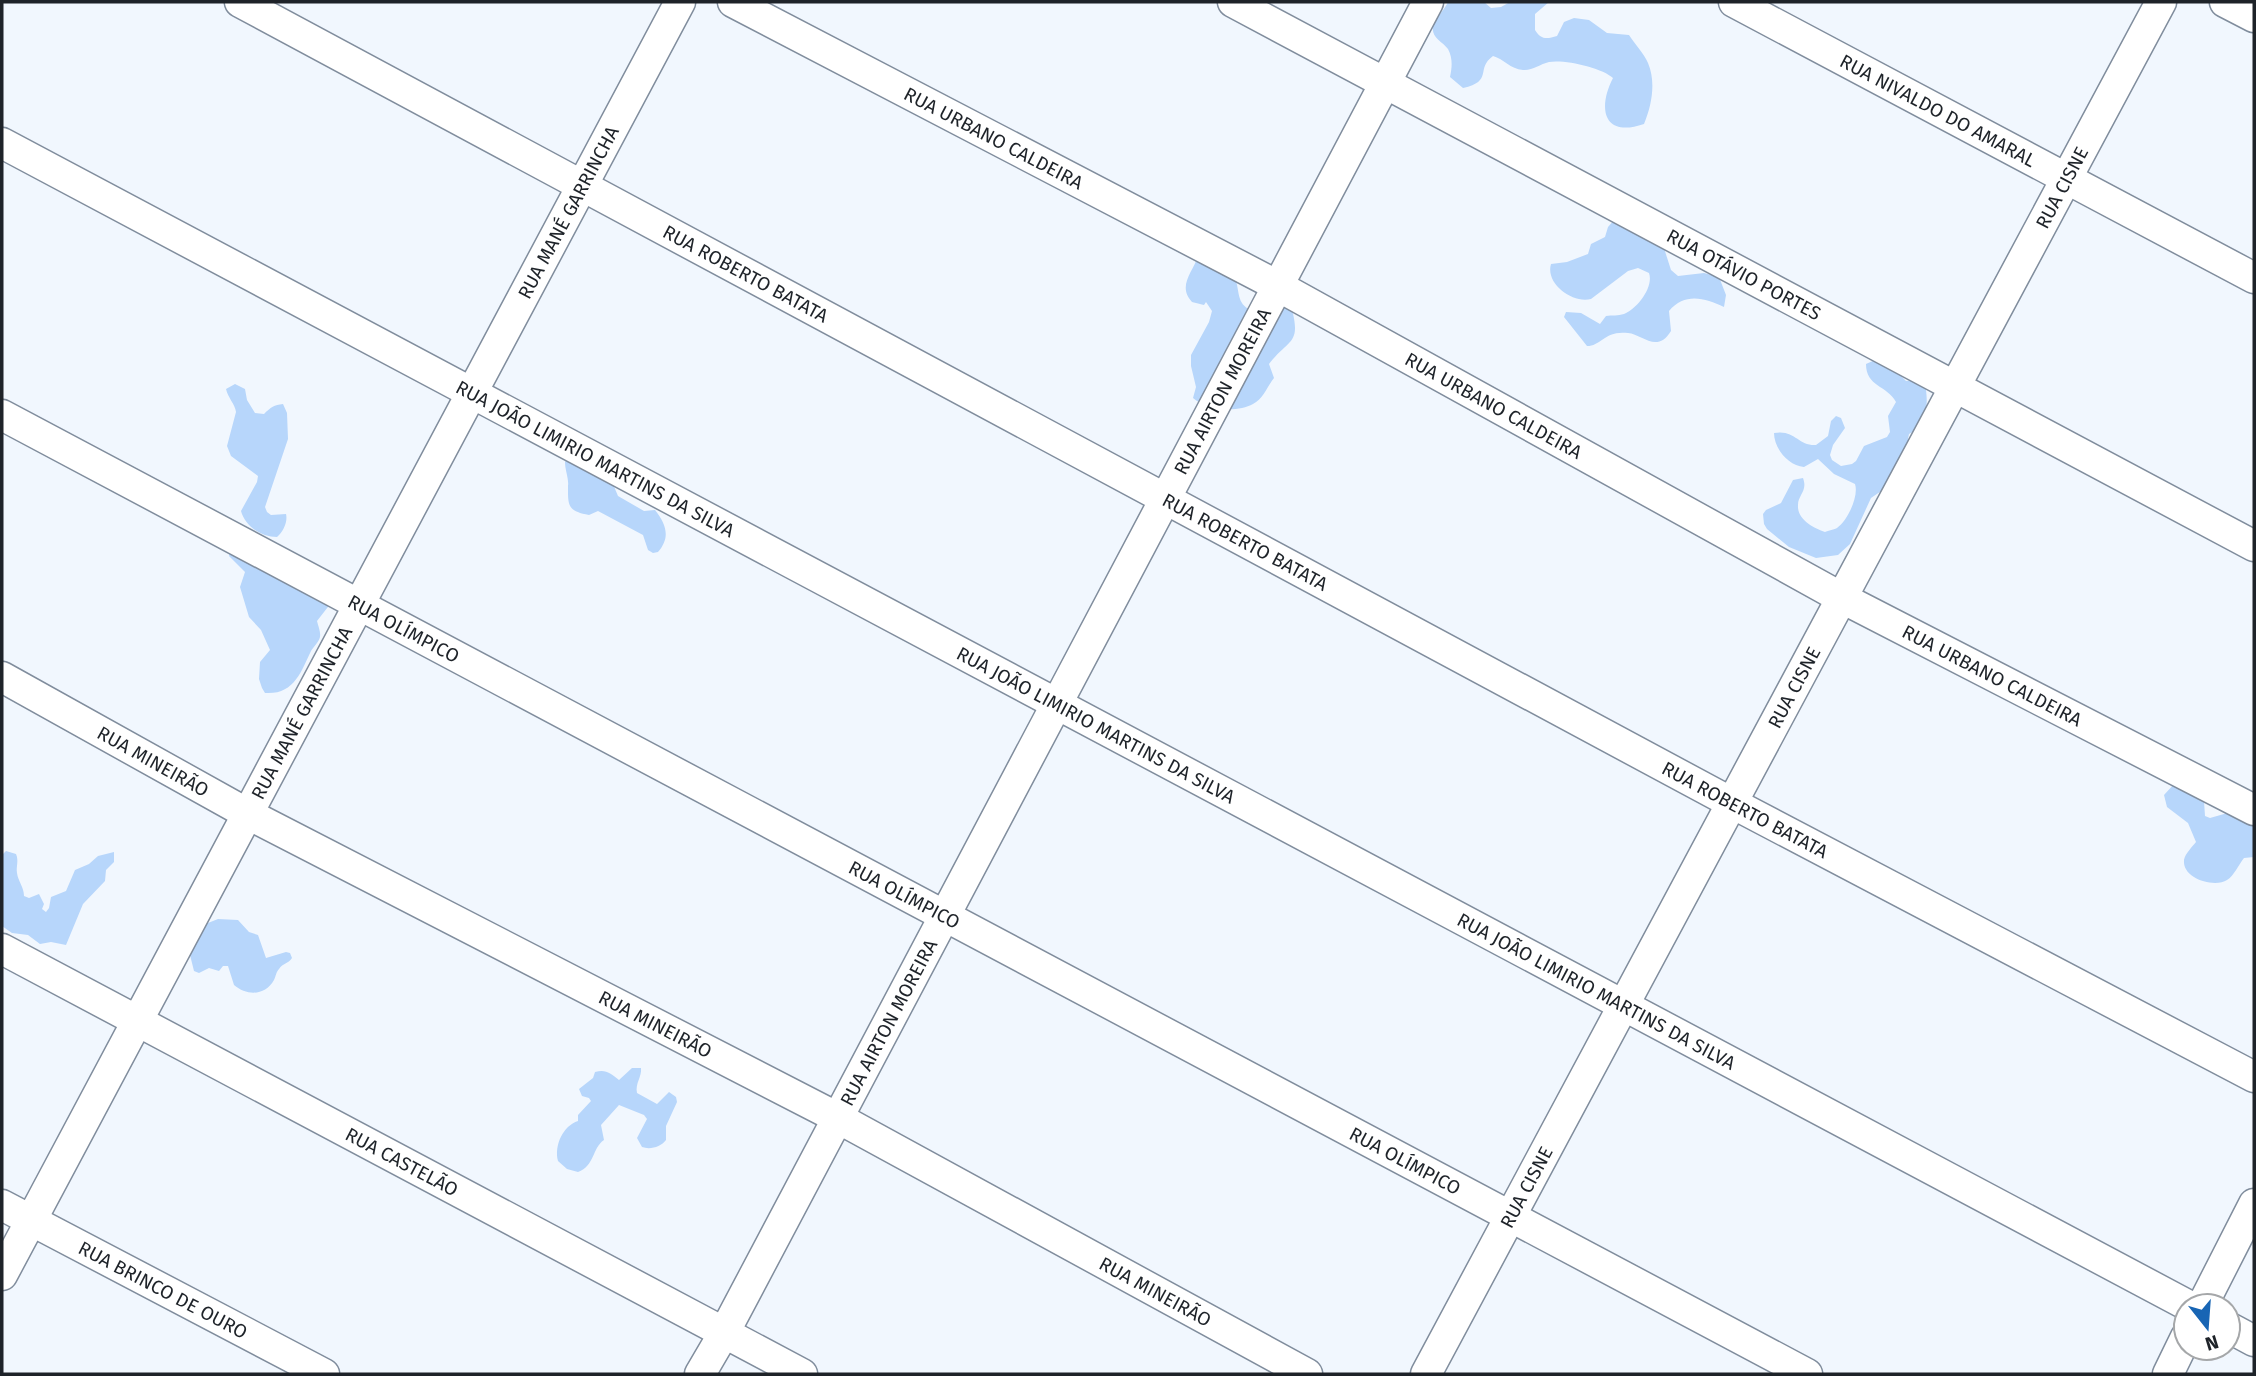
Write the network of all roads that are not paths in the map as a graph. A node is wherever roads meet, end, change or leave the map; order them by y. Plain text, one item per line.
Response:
1 (240, 2) edge
2 (680, 2) edge
3 (733, 2) edge
4 (1233, 2) edge
5 (1428, 2) edge
6 (1734, 2) edge
7 (2161, 2) edge
8 (2225, 2) edge
9 (2254, 18) edge
10 (1385, 83) junction
11 (2, 143) edge
12 (2067, 178) junction
13 (583, 184) junction
14 (2254, 278) edge
15 (1278, 286) junction
16 (1955, 387) junction
17 (472, 393) junction
18 (2, 415) edge
19 (1166, 498) junction
20 (2254, 546) edge
21 (1842, 598) junction
22 (359, 605) junction
23 (2, 677) edge
24 (1057, 704) junction
25 (1732, 803) junction
26 (2254, 810) edge
27 (247, 814) junction
28 (945, 916) junction
29 (2, 949) edge
30 (1624, 1005) junction
31 (137, 1022) junction
32 (2254, 1077) edge
33 (838, 1118) junction
34 (2254, 1204) edge
35 (2, 1205) edge
36 (1511, 1217) junction
37 (31, 1220) junction
38 (2, 1275) edge
39 (2209, 1292) edge
40 (2172, 1297) edge
41 (724, 1333) junction
42 (324, 1374) edge
43 (700, 1374) edge
44 (802, 1374) edge
45 (1307, 1374) edge
46 (1426, 1374) edge
47 (1807, 1374) edge

1 - 13 street, RUA ROBERTO BATATA
2 - 13 street, RUA MANÉ GARRINCHA
3 - 15 street, RUA URBANO CALDEIRA
4 - 10 street, RUA OTÁVIO PORTES
5 - 10 street, RUA AIRTON MOREIRA
6 - 12 street, RUA NIVALDO DO AMARAL
7 - 12 street, RUA CISNE
8 - 9 street
10 - 15 street, RUA AIRTON MOREIRA
10 - 16 street, RUA OTÁVIO PORTES
11 - 17 street, RUA JOÃO LIMIRIO MARTINS DA SILVA
12 - 14 street, RUA NIVALDO DO AMARAL
12 - 16 street, RUA CISNE
13 - 17 street, RUA MANÉ GARRINCHA
13 - 19 street, RUA ROBERTO BATATA
15 - 19 street, RUA AIRTON MOREIRA
15 - 21 street, RUA URBANO CALDEIRA
16 - 20 street, RUA OTÁVIO PORTES
16 - 21 street, RUA CISNE
17 - 22 street, RUA MANÉ GARRINCHA
17 - 24 street, RUA JOÃO LIMIRIO MARTINS DA SILVA
18 - 22 street, RUA OLÍMPICO
19 - 24 street, RUA AIRTON MOREIRA
19 - 25 street, RUA ROBERTO BATATA
21 - 25 street, RUA CISNE
21 - 26 street, RUA URBANO CALDEIRA
22 - 27 street, RUA MANÉ GARRINCHA
22 - 28 street, RUA OLÍMPICO
23 - 27 street, RUA MINEIRÃO
24 - 28 street, RUA AIRTON MOREIRA
24 - 30 street, RUA JOÃO LIMIRIO MARTINS DA SILVA
25 - 30 street, RUA CISNE
25 - 32 street, RUA ROBERTO BATATA
27 - 31 street, RUA MANÉ GARRINCHA
27 - 33 street, RUA MINEIRÃO
28 - 33 street, RUA AIRTON MOREIRA
28 - 36 street, RUA OLÍMPICO
29 - 31 street, RUA CASTELÃO
30 - 36 street, RUA CISNE
30 - 40 street, RUA JOÃO LIMIRIO MARTINS DA SILVA
31 - 37 street, RUA MANÉ GARRINCHA
31 - 41 street, RUA CASTELÃO
33 - 41 street, RUA AIRTON MOREIRA
33 - 45 street, RUA MINEIRÃO
34 - 39 street
35 - 37 street, RUA BRINCO DE OURO
36 - 46 street, RUA CISNE
36 - 47 street, RUA OLÍMPICO
37 - 38 street, RUA MANÉ GARRINCHA
37 - 42 street, RUA BRINCO DE OURO
41 - 43 street, RUA AIRTON MOREIRA
41 - 44 street, RUA CASTELÃO

